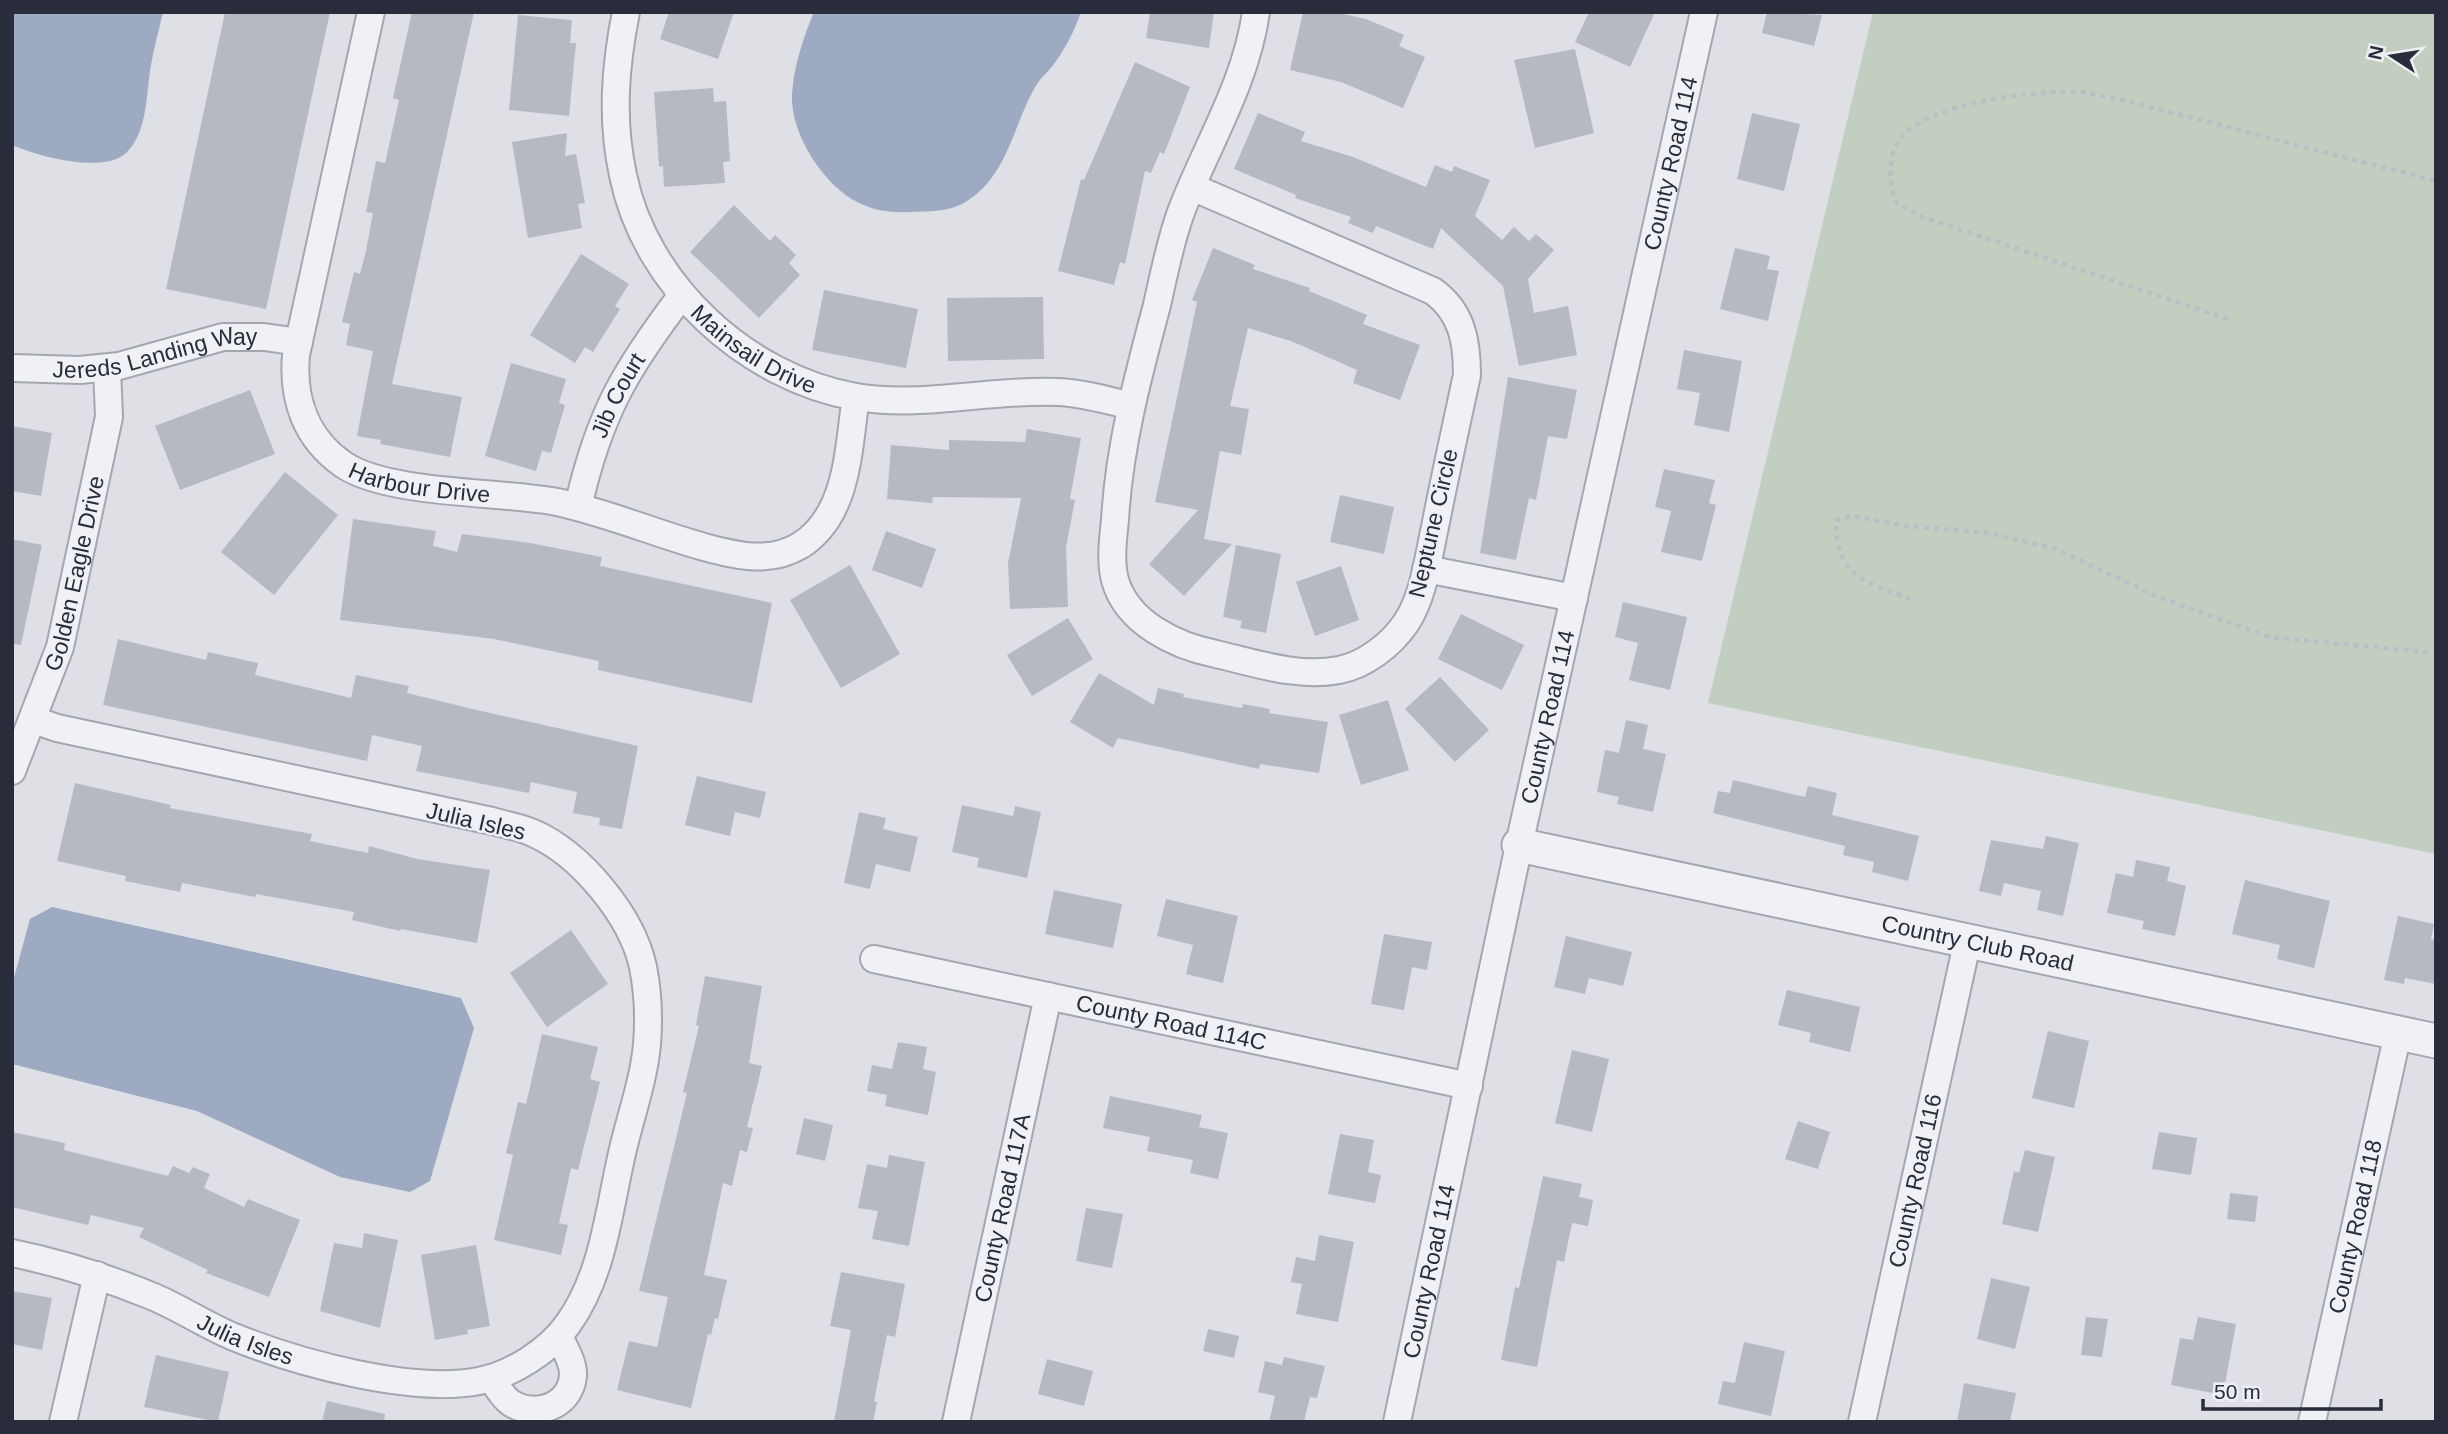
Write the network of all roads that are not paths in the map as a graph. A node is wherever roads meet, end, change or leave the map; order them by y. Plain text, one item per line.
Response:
1 (371, 12) edge
2 (626, 12) edge
3 (1256, 12) edge
4 (1704, 12) edge
5 (1192, 187) junction
6 (682, 295) junction
7 (299, 342) junction
8 (12, 368) edge
9 (107, 368) junction
10 (856, 397) junction
11 (1130, 406) junction
12 (578, 507) junction
13 (1426, 569) junction
14 (1574, 598) junction
15 (34, 720) junction
16 (12, 771) edge
17 (1519, 845) junction
18 (1968, 939) junction
19 (874, 959) dead end
20 (1048, 996) junction
21 (2398, 1033) junction
22 (2436, 1041) edge
23 (1469, 1086) junction
24 (12, 1253) edge
25 (97, 1275) junction
26 (559, 1336) junction
27 (491, 1377) junction
28 (63, 1422) edge
29 (956, 1422) edge
30 (1397, 1422) edge
31 (1863, 1422) edge
32 (2312, 1422) edge

1 - 7 street, Harbour Drive
2 - 6 street, Mainsail Drive
3 - 5 street, Neptune Circle
4 - 14 street, County Road 114
5 - 11 street, Neptune Circle
5 - 13 street, Neptune Circle
6 - 10 street, Mainsail Drive
6 - 12 street, Jib Court
7 - 9 street, Jereds Landing Way
7 - 12 street, Harbour Drive
8 - 9 street, Jereds Landing Way
9 - 15 street, Golden Eagle Drive
10 - 11 street, Mainsail Drive
10 - 12 street, Harbour Drive
11 - 13 street, Neptune Circle
13 - 14 street
14 - 17 street, County Road 114
15 - 16 street, Golden Eagle Drive
15 - 26 street, Julia Isles
17 - 18 street, Country Club Road
17 - 23 street, County Road 114
18 - 21 street, Country Club Road
18 - 31 street, County Road 116
19 - 20 street, County Road 114C
20 - 23 street, County Road 114C
20 - 29 street, County Road 117A
21 - 22 street, Country Club Road
21 - 32 street, County Road 118
23 - 30 street, County Road 114
24 - 25 street, Julia Isles
25 - 27 street, Julia Isles
25 - 28 street
26 - 27 street, Julia Isles
26 - 27 street

